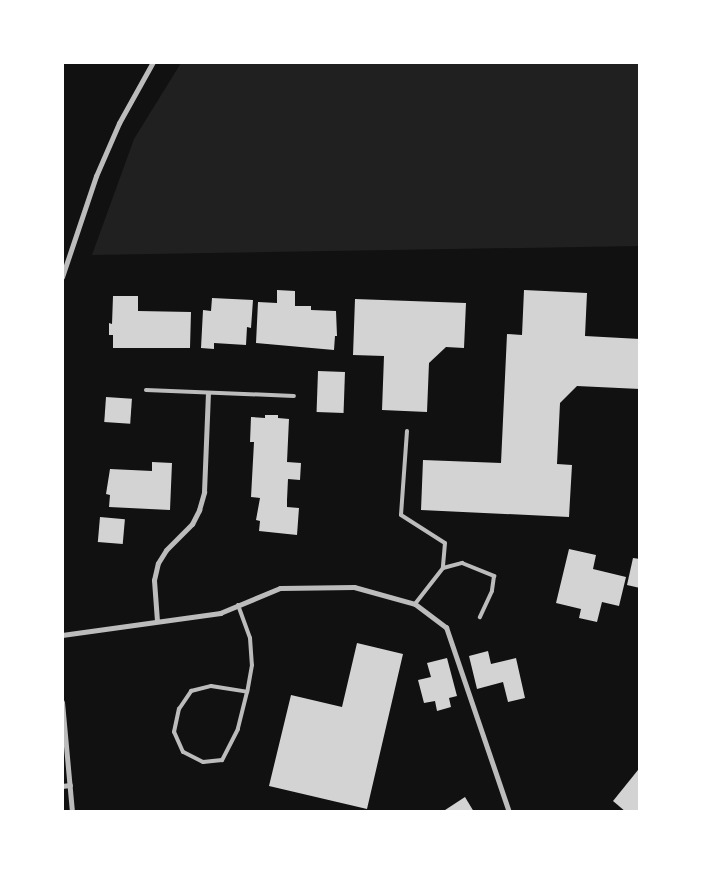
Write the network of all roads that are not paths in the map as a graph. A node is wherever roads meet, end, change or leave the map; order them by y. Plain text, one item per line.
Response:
1 (153, 62) edge
2 (62, 277) edge
3 (146, 390) dead end
4 (208, 393) junction
5 (294, 396) dead end
6 (407, 431) dead end
7 (443, 568) junction
8 (415, 604) junction
9 (238, 605) junction
10 (480, 617) dead end
11 (157, 621) junction
12 (62, 635) edge
13 (247, 692) junction
14 (62, 702) edge
15 (70, 785) junction
16 (62, 786) edge
17 (72, 812) edge
18 (508, 812) edge

1 - 2 street
3 - 4 lane
4 - 5 lane
4 - 11 street
6 - 7 lane
7 - 8 lane
7 - 10 lane
8 - 9 street
8 - 18 street
9 - 11 street
9 - 13 lane
11 - 12 street
13 - 13 lane
14 - 15 street
15 - 16 street
15 - 17 street

